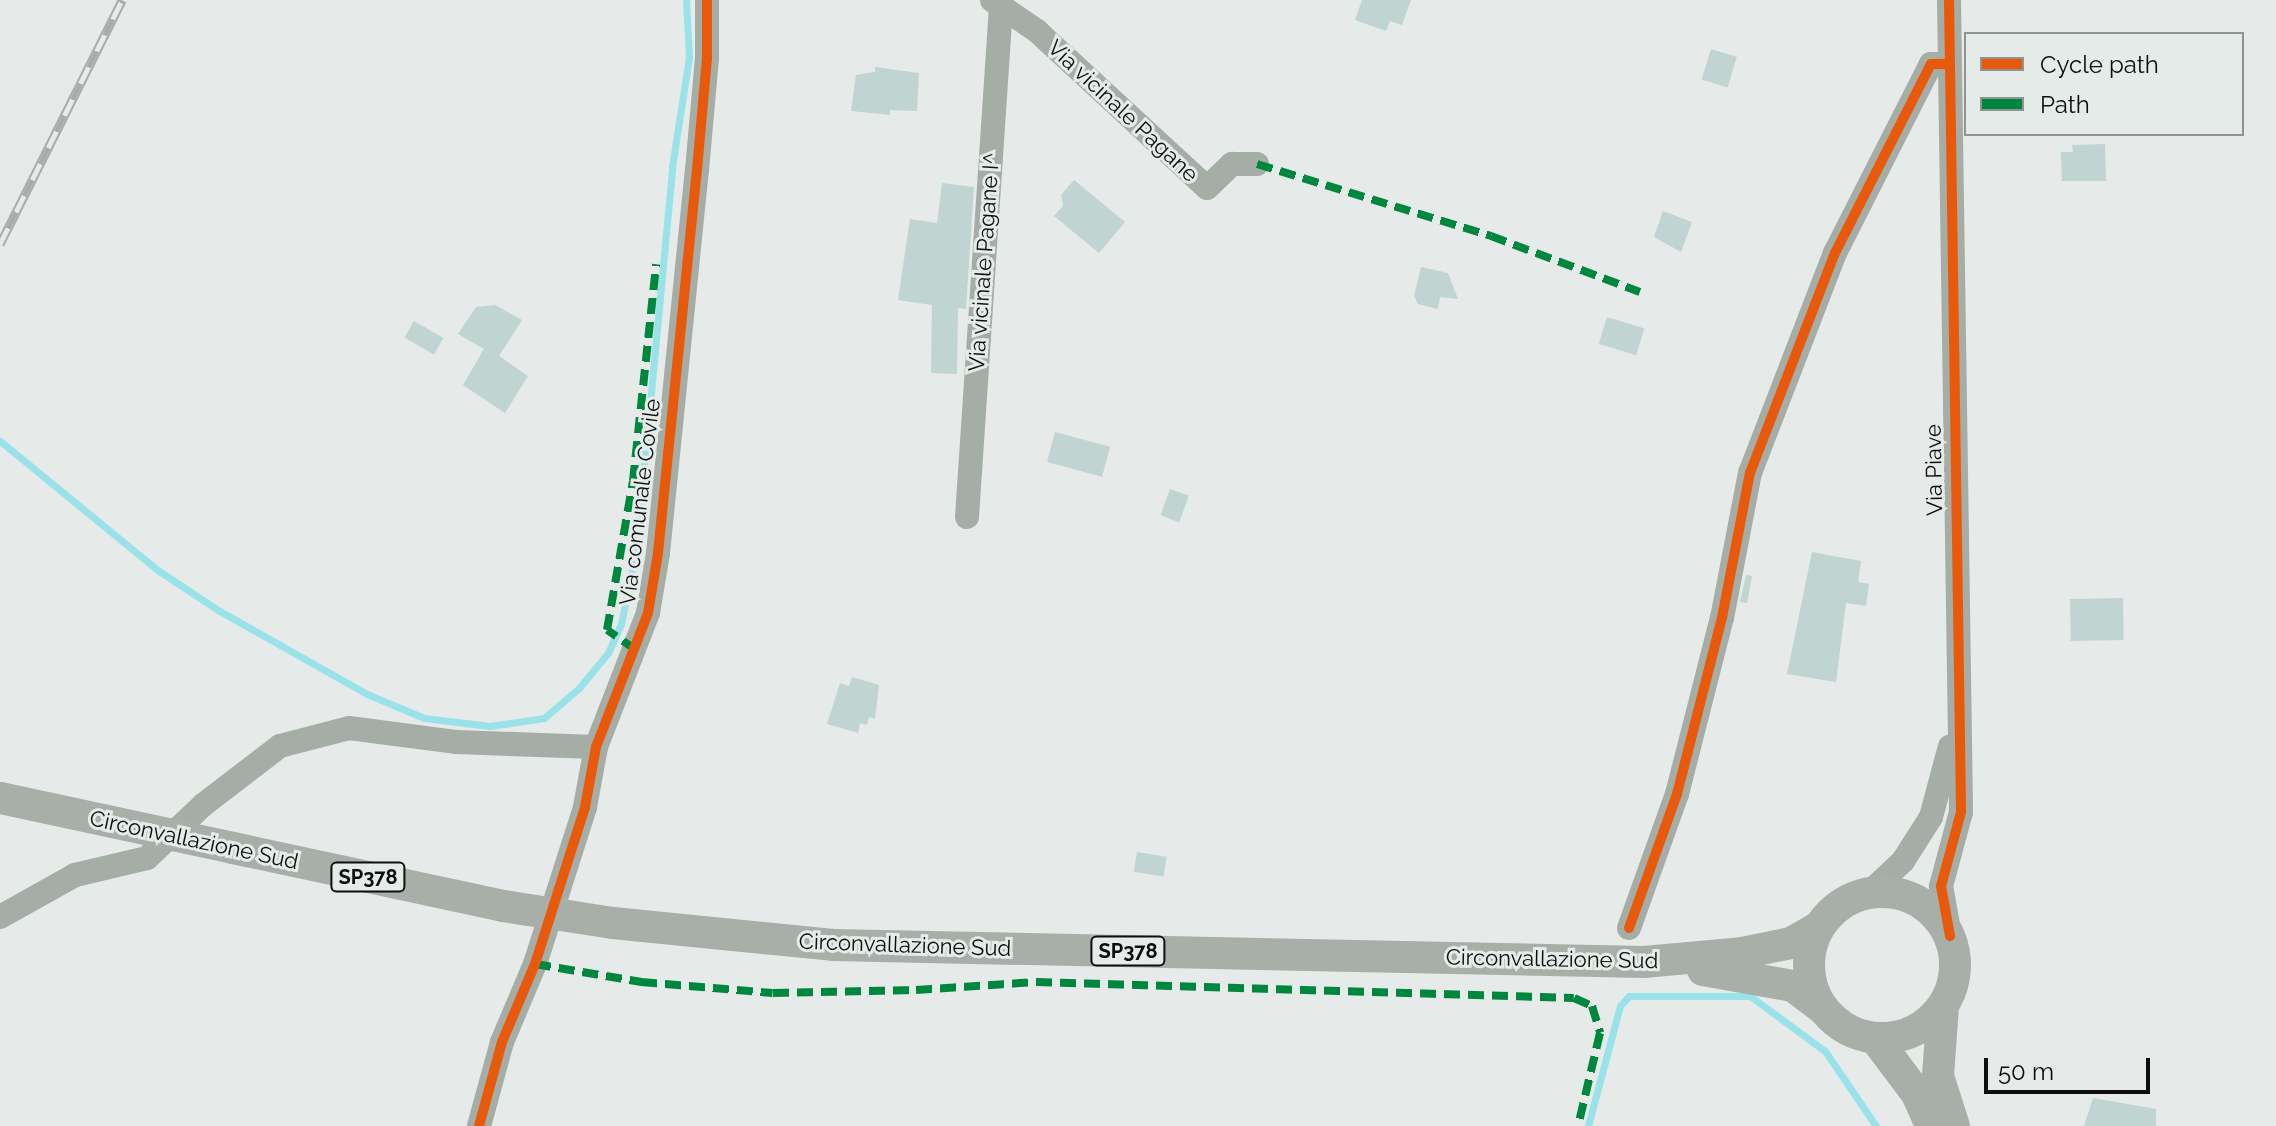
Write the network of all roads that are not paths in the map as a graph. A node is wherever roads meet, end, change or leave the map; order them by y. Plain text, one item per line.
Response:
1 (707, 0) edge
2 (1949, 0) edge
3 (996, 3) edge
4 (1948, 64) junction
5 (1257, 164) dead end
6 (967, 517) dead end
7 (1957, 720) junction
8 (596, 747) junction
9 (0, 798) edge
10 (1871, 891) junction
11 (0, 917) edge
12 (1629, 928) dead end
13 (1817, 928) junction
14 (1950, 936) junction
15 (1644, 962) junction
16 (1943, 1006) junction
17 (1824, 1010) junction
18 (1875, 1038) junction
19 (479, 1126) edge
20 (1931, 1126) edge
21 (1954, 1126) edge

1 - 8 street, Via comunale Covile
2 - 4 street, Via Piave
3 - 5 street, Via vicinale Pagane
3 - 6 street, Via vicinale Pagane I^
4 - 7 street, Via Piave
4 - 12 street
7 - 10 street, Via Piave
7 - 14 street, Via Piave
8 - 11 street
8 - 19 street, Via comunale Covile
9 - 15 main road, Circonvallazione Sud / SP378, bridge
10 - 13 main road, Circonvallazione Sud / SP378
10 - 14 main road
13 - 15 main road, Circonvallazione Sud / SP378
13 - 17 main road
14 - 16 main road
15 - 17 main road, SP378
16 - 18 main road
16 - 21 main road
17 - 18 main road, SP378
18 - 20 main road

